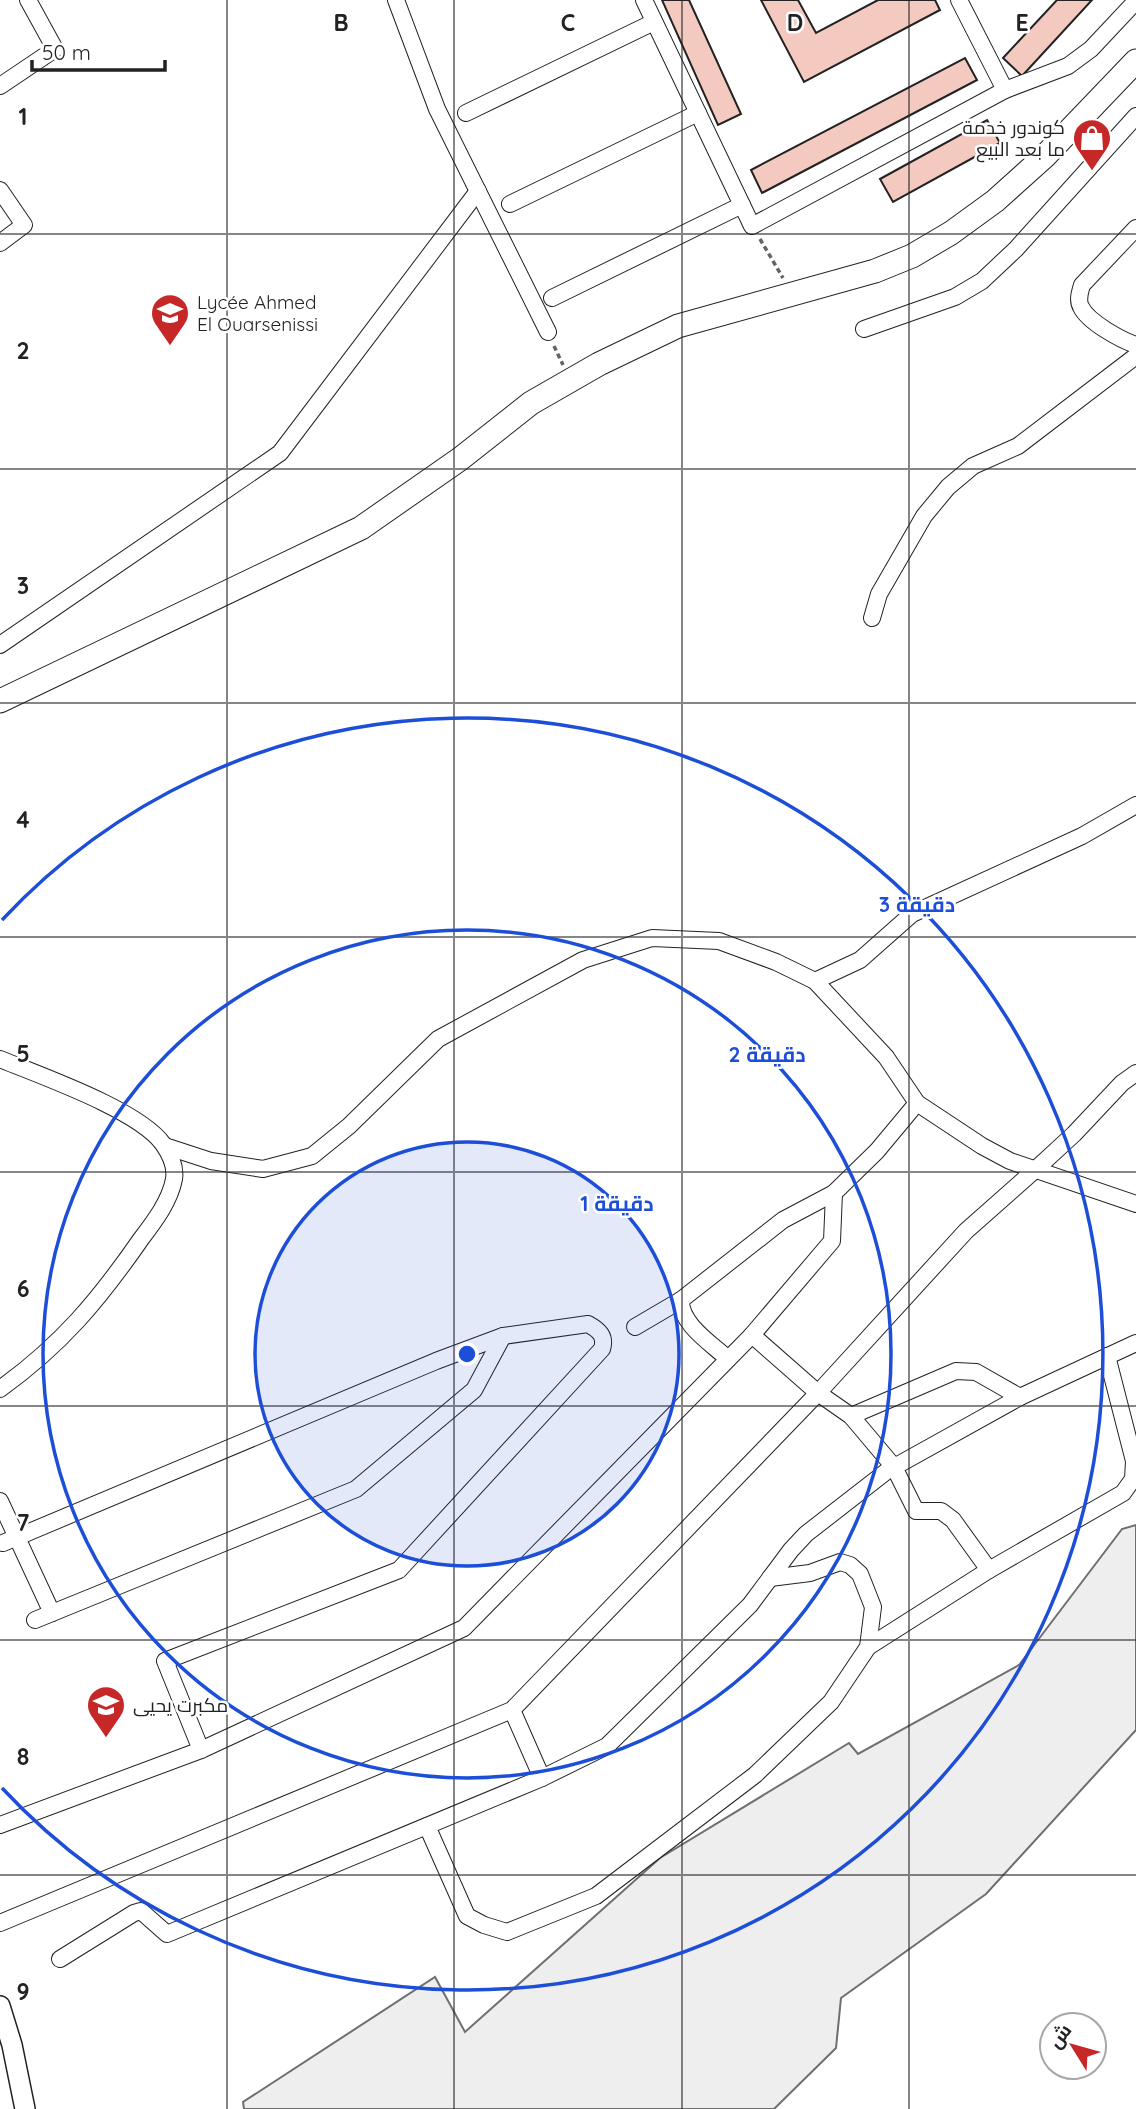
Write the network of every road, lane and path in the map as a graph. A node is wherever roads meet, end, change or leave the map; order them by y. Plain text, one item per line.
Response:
1 (29, 0) edge
2 (396, 0) edge
3 (644, 0) edge
4 (959, 0) edge
5 (1136, 1) edge
6 (654, 22) junction
7 (1136, 61) edge
8 (0, 86) edge
9 (1005, 90) junction
10 (466, 113) dead end
11 (698, 113) junction
12 (1136, 116) edge
13 (0, 190) edge
14 (478, 191) junction
15 (510, 204) dead end
16 (742, 205) junction
17 (752, 226) junction
18 (1136, 228) edge
19 (0, 243) edge
20 (792, 294) junction
21 (552, 298) dead end
22 (864, 329) dead end
23 (548, 332) joint
24 (1136, 345) edge
25 (1136, 356) edge
26 (570, 380) junction
27 (872, 618) dead end
28 (0, 645) edge
29 (0, 701) edge
30 (1136, 805) edge
31 (815, 981) junction
32 (0, 1059) edge
33 (1136, 1073) edge
34 (917, 1103) junction
35 (165, 1146) junction
36 (1036, 1169) junction
37 (834, 1192) junction
38 (1136, 1204) edge
39 (681, 1300) junction
40 (635, 1327) dead end
41 (752, 1335) junction
42 (503, 1336) junction
43 (1136, 1343) edge
44 (1107, 1356) junction
45 (728, 1359) junction
46 (0, 1389) edge
47 (818, 1393) junction
48 (1020, 1396) junction
49 (851, 1416) junction
50 (1135, 1461) edge
51 (894, 1467) junction
52 (0, 1501) edge
53 (10, 1540) junction
54 (989, 1570) junction
55 (770, 1578) junction
56 (52, 1613) junction
57 (35, 1620) dead end
58 (868, 1647) junction
59 (512, 1710) junction
60 (201, 1750) junction
61 (542, 1778) junction
62 (0, 1825) edge
63 (427, 1826) junction
64 (0, 1923) edge
65 (60, 1959) dead end
66 (0, 2006) edge
67 (3, 2029) edge
68 (25, 2109) edge

1 - 8 street
2 - 14 street
3 - 6 street
4 - 9 street
5 - 9 street
6 - 10 street
6 - 11 street
7 - 20 main road
9 - 17 street
11 - 15 street
11 - 16 street
12 - 22 street
13 - 19 street
14 - 23 street
14 - 28 street
16 - 17 street
16 - 21 street
17 - 20 path
18 - 24 street
20 - 26 main road
23 - 26 path
25 - 27 street
26 - 29 main road
30 - 31 street
31 - 34 street
31 - 35 street
32 - 35 street
33 - 36 street
34 - 36 street
34 - 37 street
35 - 46 street
36 - 38 street
36 - 47 street
37 - 39 street
37 - 41 street
39 - 40 street
39 - 45 street
41 - 45 street
41 - 47 street
42 - 53 street
42 - 56 street
42 - 60 street
43 - 44 street
44 - 48 street
44 - 50 street
45 - 60 street
47 - 49 street
47 - 59 street
48 - 49 street
48 - 51 street
49 - 51 street
50 - 54 street
51 - 54 street
51 - 55 street
52 - 53 street
53 - 56 street
54 - 58 street
55 - 58 street
55 - 61 street
56 - 57 street
58 - 63 street
59 - 61 street
59 - 64 street
60 - 62 street
61 - 63 street
63 - 65 street
66 - 67 street
67 - 68 street

